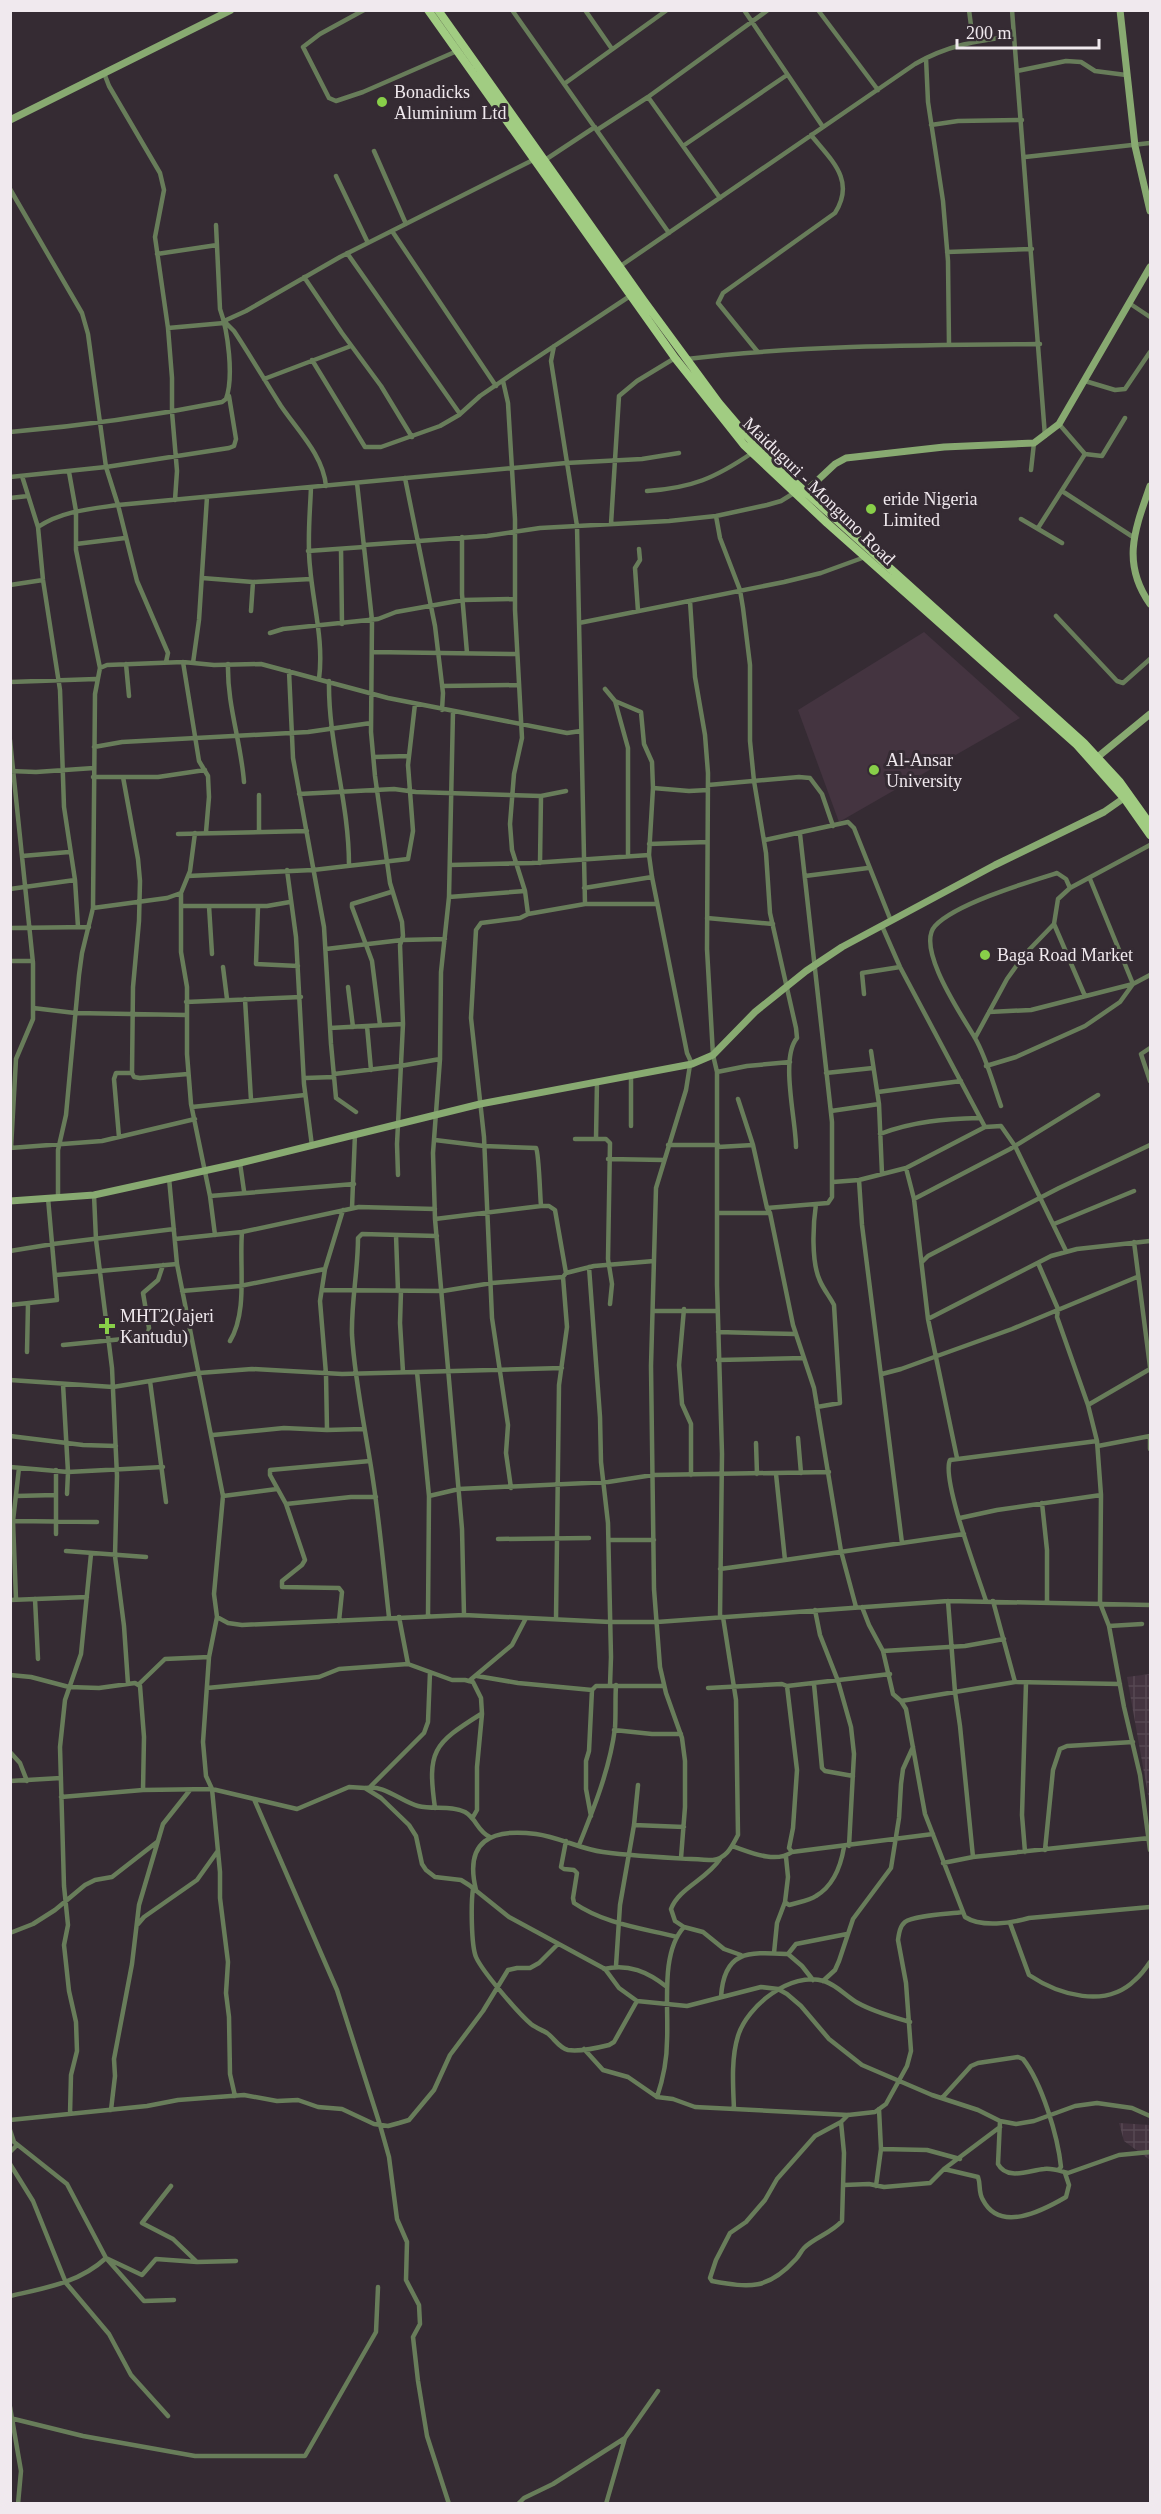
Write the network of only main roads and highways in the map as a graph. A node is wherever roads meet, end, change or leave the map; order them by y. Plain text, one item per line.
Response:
1 (428, 10) edge
2 (440, 11) edge
3 (617, 268) junction
4 (869, 556) junction
5 (1095, 759) junction
6 (1150, 824) edge
7 (1150, 835) edge

1 - 3 main road, Maiduguri - Monguno Road
2 - 3 main road, Maiduguri - Monguno Road
3 - 4 main road, Maiduguri - Monguno Road
3 - 4 main road, Maiduguri - Monguno Road
4 - 5 main road, Maiduguri - Monguno Road
5 - 6 main road, Maiduguri - Monguno Road
5 - 7 main road, Maiduguri - Monguno Road

